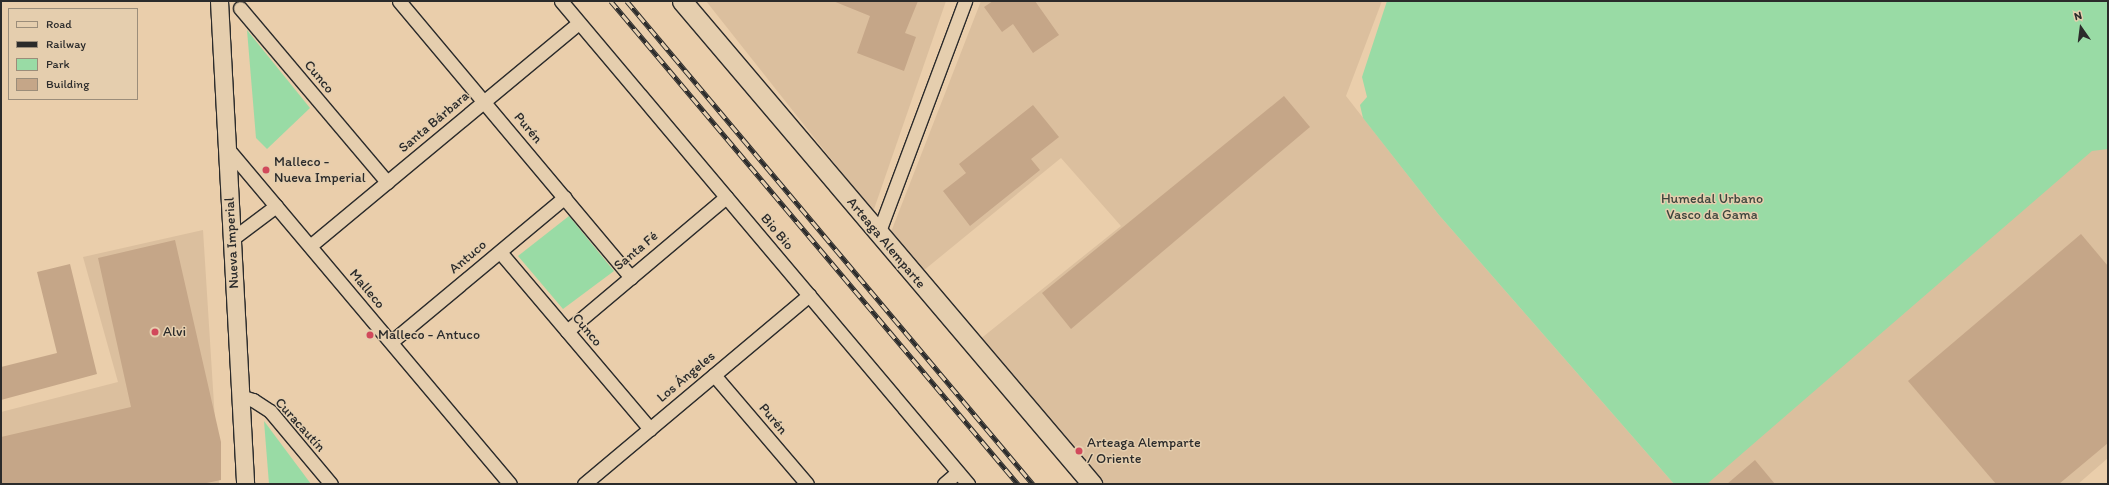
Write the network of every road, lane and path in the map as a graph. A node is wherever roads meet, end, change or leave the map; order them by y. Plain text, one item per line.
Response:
1 (399, 1) edge
2 (561, 1) edge
3 (682, 1) edge
4 (965, 1) edge
5 (244, 4) edge
6 (220, 5) edge
7 (579, 23) junction
8 (485, 101) junction
9 (227, 148) junction
10 (387, 182) junction
11 (565, 197) junction
12 (726, 197) junction
13 (276, 206) junction
14 (878, 234) junction
15 (232, 240) junction
16 (310, 246) junction
17 (500, 252) junction
18 (631, 277) junction
19 (809, 295) junction
20 (567, 330) junction
21 (391, 342) junction
22 (714, 375) junction
23 (240, 396) junction
24 (650, 429) junction
25 (958, 472) junction
26 (799, 481) edge
27 (245, 484) edge
28 (331, 484) edge
29 (510, 484) edge
30 (584, 484) edge
31 (944, 484) edge
32 (968, 484) edge
33 (1092, 484) edge

1 - 8 street, Purén
2 - 7 street, Bio Bio
3 - 14 main road, Arteaga Alemparte
4 - 14 street
5 - 6 street, Cunco
5 - 10 street, Cunco
6 - 9 street, Nueva Imperial
7 - 8 street, Santa Bárbara
7 - 12 street, Bio Bio
8 - 10 street, Santa Bárbara
8 - 11 street, Purén
9 - 13 street, Malleco
9 - 15 street, Nueva Imperial
10 - 16 street, Santa Bárbara
11 - 17 street, Antuco
11 - 18 street, Purén
12 - 18 street, Santa Fé
12 - 19 street, Bio Bio
13 - 15 street
13 - 16 street, Malleco
14 - 33 main road, Arteaga Alemparte
15 - 23 street, Nueva Imperial
16 - 21 street, Malleco
17 - 20 street, Cunco
17 - 21 street, Antuco
18 - 20 street, Santa Fé
19 - 22 street, Los Ángeles
19 - 25 street, Bio Bio
20 - 24 street, Cunco
21 - 29 street, Malleco
22 - 24 street, Los Ángeles
22 - 26 street, Purén
23 - 27 street, Nueva Imperial
23 - 28 street, Curacautín
24 - 30 street, Los Ángeles
25 - 31 street
25 - 32 street, Bio Bio

